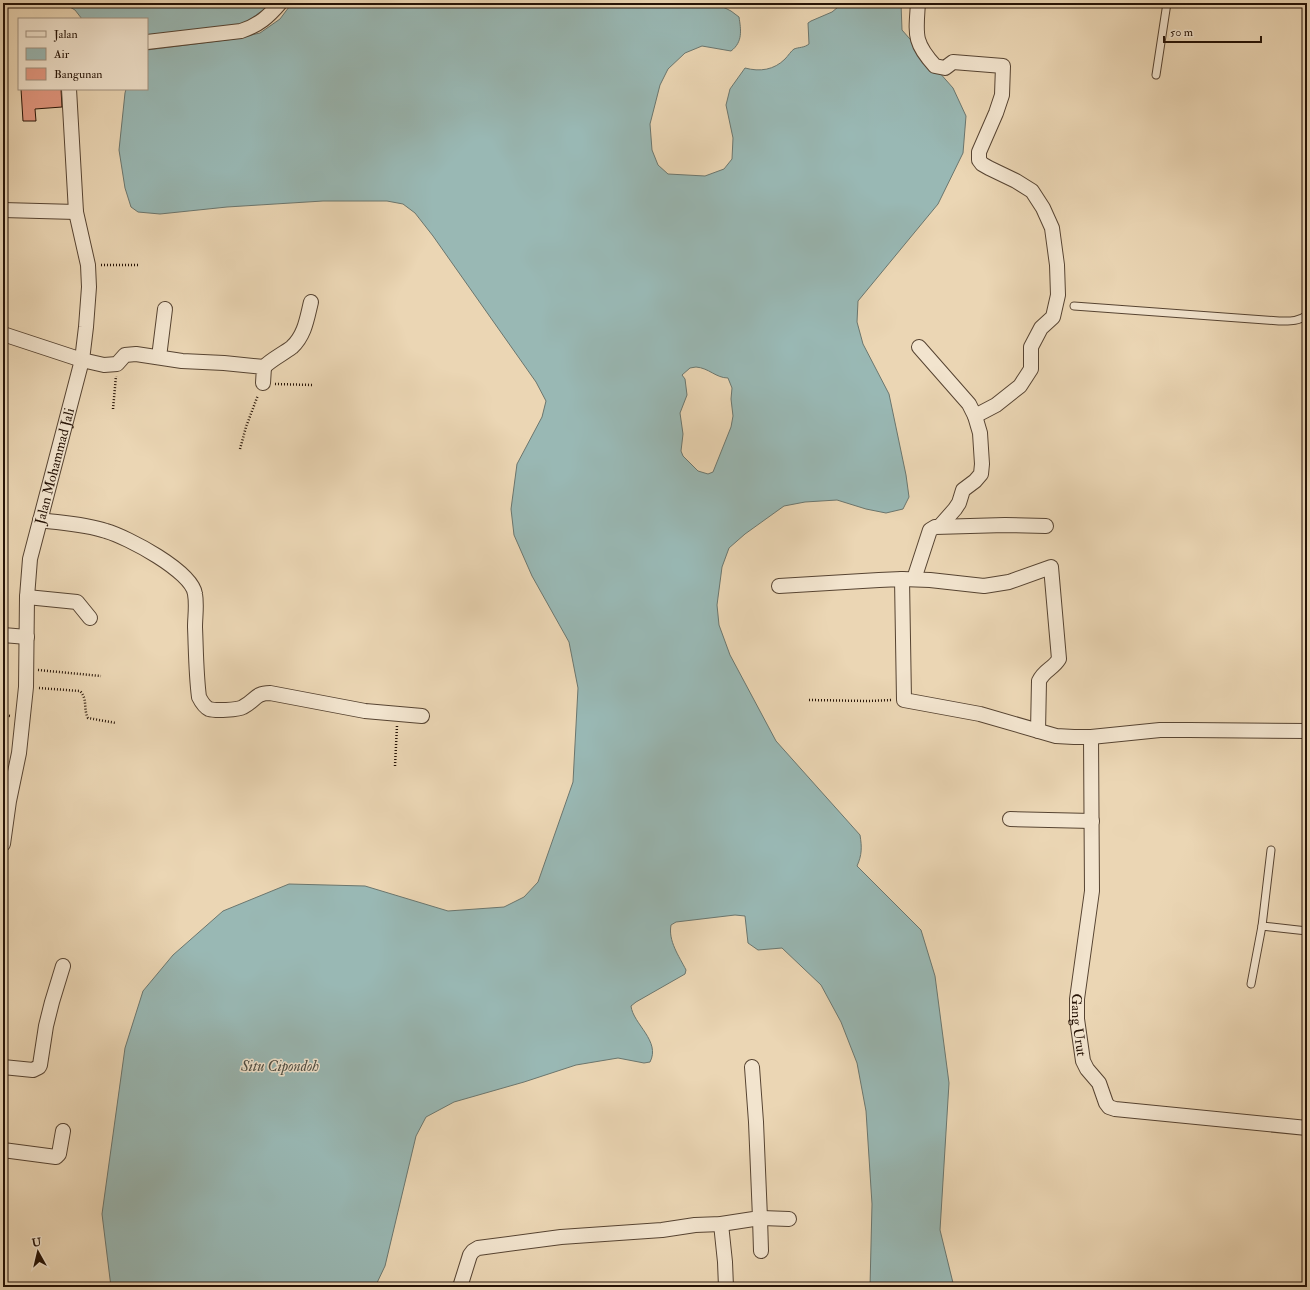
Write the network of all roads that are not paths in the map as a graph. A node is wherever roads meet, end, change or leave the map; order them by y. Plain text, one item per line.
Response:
1 (280, 3) edge
2 (918, 3) edge
3 (1167, 3) edge
4 (148, 42) edge
5 (1156, 75) dead end
6 (69, 90) edge
7 (3, 210) edge
8 (76, 212) junction
9 (311, 302) dead end
10 (1074, 306) dead end
11 (165, 309) dead end
12 (1307, 311) edge
13 (3, 334) edge
14 (919, 347) dead end
15 (159, 357) junction
16 (82, 360) junction
17 (264, 367) junction
18 (263, 383) road end
19 (975, 416) junction
20 (40, 520) junction
21 (940, 526) junction
22 (1046, 526) dead end
23 (908, 579) junction
24 (779, 586) dead end
25 (27, 597) junction
26 (90, 618) dead end
27 (3, 635) edge
28 (27, 637) junction
29 (422, 716) dead end
30 (1038, 731) junction
31 (1307, 731) edge
32 (1091, 737) junction
33 (5, 816) edge
34 (1010, 819) dead end
35 (1092, 821) junction
36 (3, 844) edge
37 (1271, 850) dead end
38 (1262, 926) junction
39 (1307, 931) edge
40 (63, 966) dead end
41 (1251, 984) dead end
42 (3, 1067) edge
43 (752, 1068) dead end
44 (1307, 1128) edge
45 (63, 1131) dead end
46 (3, 1150) edge
47 (760, 1218) junction
48 (789, 1219) dead end
49 (721, 1224) junction
50 (761, 1251) dead end
51 (460, 1287) edge
52 (726, 1287) edge

1 - 4 street
2 - 19 street
3 - 5 lane
6 - 8 street, Jalan Mohammad Jali
7 - 8 street
8 - 16 street, Jalan Mohammad Jali
9 - 17 street
10 - 12 lane
11 - 15 street
13 - 16 street
14 - 19 street
15 - 16 street
15 - 17 street
16 - 20 street, Jalan Mohammad Jali
17 - 18 street
19 - 21 street
20 - 25 street, Jalan Mohammad Jali
20 - 29 street
21 - 22 street
21 - 23 street
23 - 24 street
23 - 30 street
23 - 30 street
25 - 26 street
25 - 28 street, Jalan Mohammad Jali
27 - 28 street
28 - 33 street, Jalan Mohammad Jali
30 - 32 street
31 - 32 street
32 - 35 street, Gang Urut
33 - 36 street, Jalan Mohammad Jali
34 - 35 street
35 - 44 street, Gang Urut
37 - 38 lane
38 - 39 lane
38 - 41 lane
40 - 42 street
43 - 47 street
45 - 46 street
47 - 48 street
47 - 49 street
47 - 50 street
49 - 51 street
49 - 52 street

